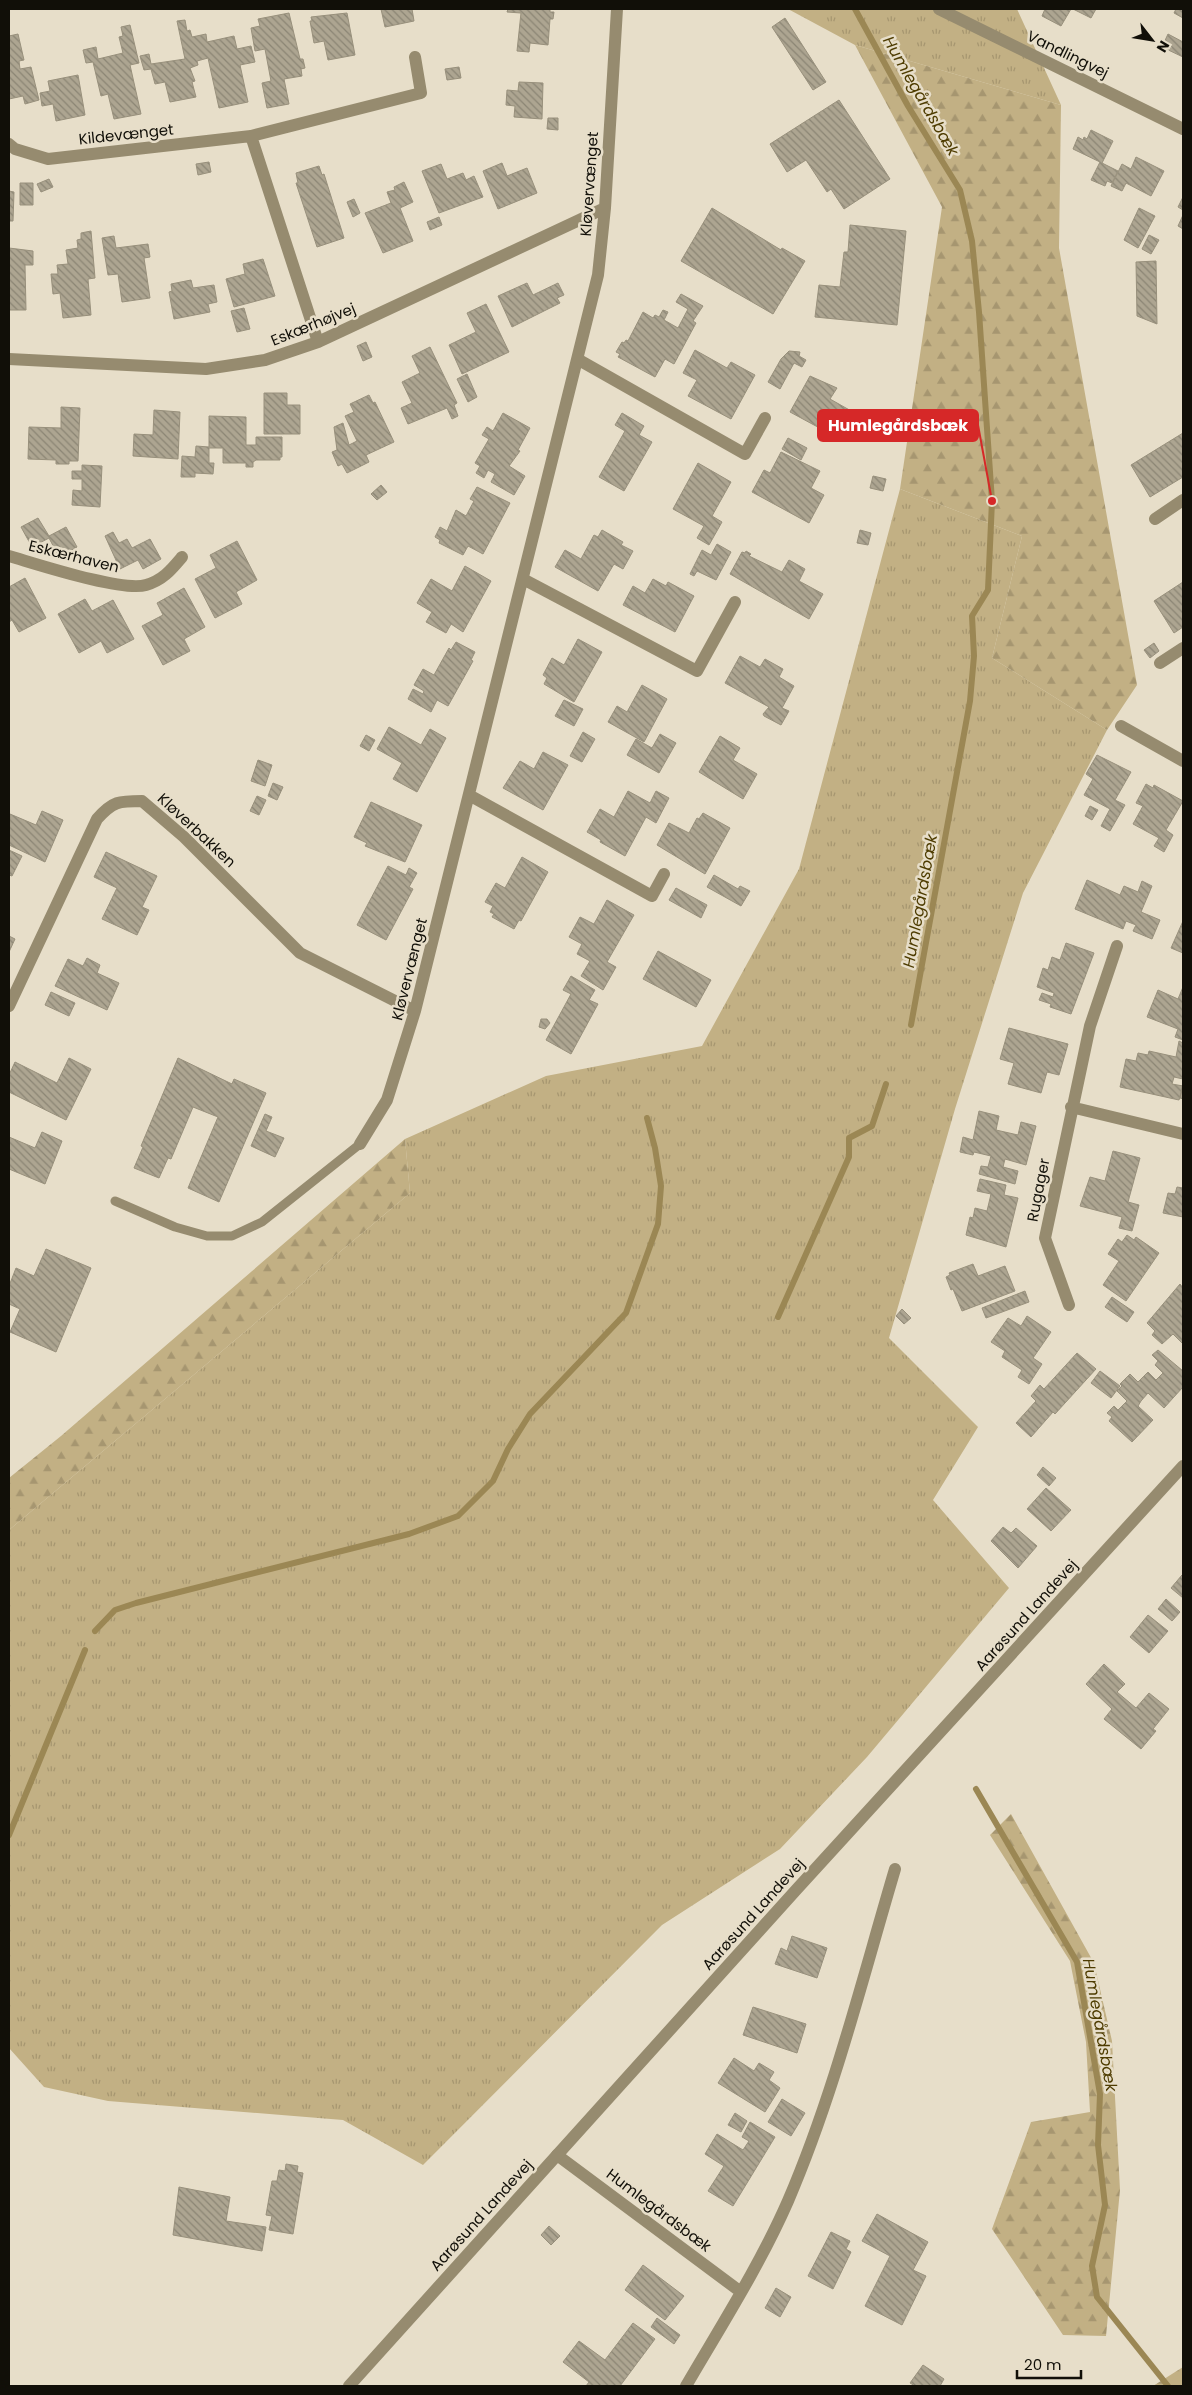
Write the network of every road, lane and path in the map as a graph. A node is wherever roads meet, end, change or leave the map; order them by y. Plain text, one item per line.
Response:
1 (617, 9) edge
2 (939, 9) edge
3 (415, 56) dead end
4 (1183, 129) edge
5 (251, 136) junction
6 (9, 144) edge
7 (605, 208) junction
8 (318, 342) junction
9 (9, 359) edge
10 (579, 360) junction
11 (765, 418) dead end
12 (1183, 500) edge
13 (1155, 519) dead end
14 (9, 556) edge
15 (182, 557) dead end
16 (523, 579) junction
17 (735, 602) dead end
18 (1183, 648) edge
19 (1160, 663) dead end
20 (1121, 726) dead end
21 (1183, 761) edge
22 (469, 795) junction
23 (664, 874) dead end
24 (1117, 946) dead end
25 (9, 1006) edge
26 (416, 1011) junction
27 (1071, 1107) junction
28 (1183, 1134) edge
29 (360, 1144) joint
30 (116, 1201) dead end
31 (1069, 1305) dead end
32 (1183, 1466) edge
33 (895, 1869) dead end
34 (557, 2155) junction
35 (741, 2292) junction
36 (349, 2386) edge
37 (686, 2386) edge

1 - 7 street, Kløvervænget
2 - 4 street, Vandlingvej
3 - 5 street, Kildevænget
5 - 6 street, Kildevænget
5 - 8 street
7 - 8 street, Eskærhøjvej
7 - 10 street, Kløvervænget
8 - 9 street, Eskærhøjvej
10 - 11 street
10 - 16 street, Kløvervænget
12 - 13 street
14 - 15 street, Eskærhaven
16 - 17 street
16 - 22 street, Kløvervænget
18 - 19 street
20 - 21 street
22 - 23 street
22 - 26 street, Kløvervænget
24 - 27 street, Rugager
25 - 26 street, Kløverbakken
26 - 29 street, Kløvervænget
27 - 28 street
27 - 31 street, Rugager
29 - 30 lane
32 - 34 street, Aarøsund Landevej
33 - 35 street
34 - 35 street, Humlegårdsbæk
34 - 36 street, Aarøsund Landevej
35 - 37 street

